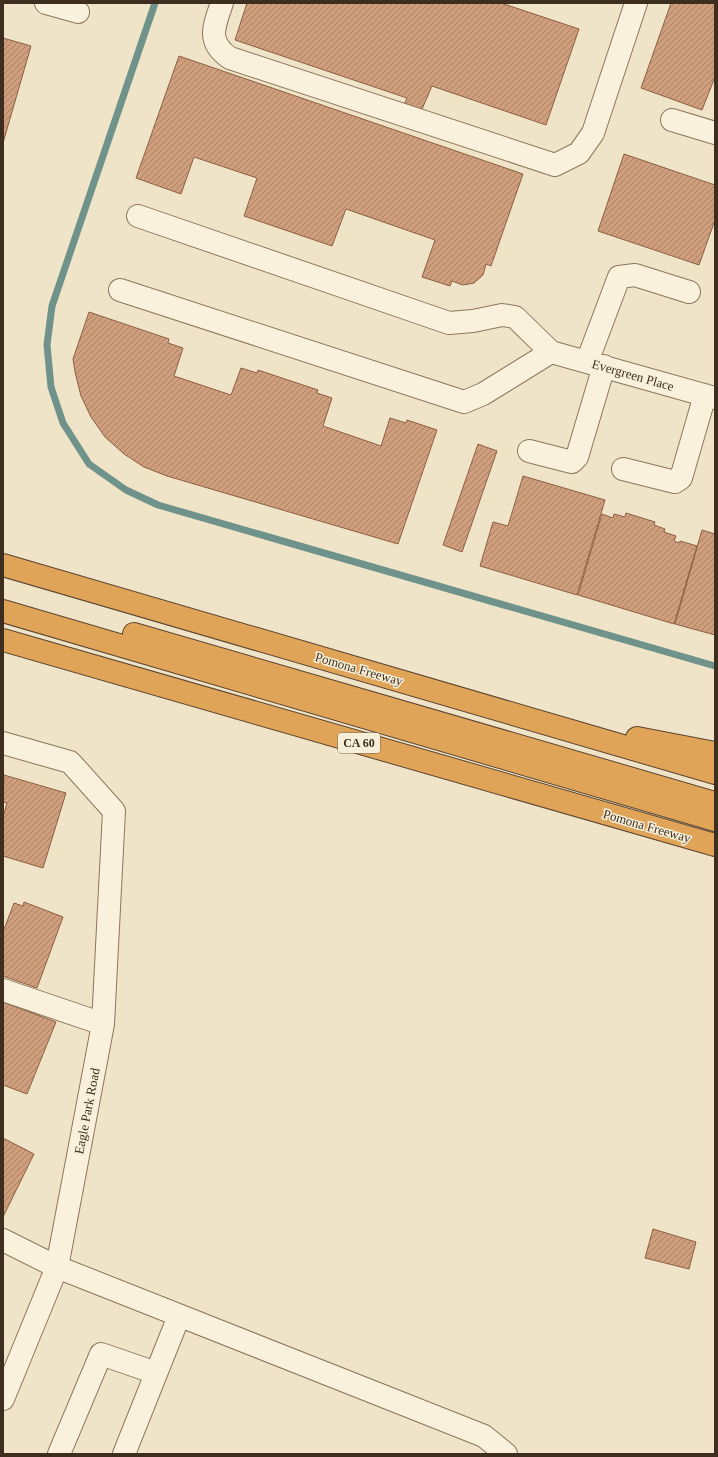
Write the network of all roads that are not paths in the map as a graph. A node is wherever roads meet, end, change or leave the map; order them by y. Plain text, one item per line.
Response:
1 (46, 3) edge
2 (222, 3) edge
3 (636, 3) edge
4 (78, 12) dead end
5 (672, 120) dead end
6 (715, 133) edge
7 (138, 216) dead end
8 (120, 290) dead end
9 (689, 292) dead end
10 (551, 352) junction
11 (596, 364) junction
12 (712, 395) edge
13 (529, 451) dead end
14 (623, 469) dead end
15 (3, 565) edge
16 (3, 596) edge
17 (3, 611) edge
18 (3, 640) edge
19 (506, 712) junction
20 (3, 743) edge
21 (715, 752) edge
22 (715, 774) edge
23 (715, 803) edge
24 (715, 820) edge
25 (715, 845) edge
26 (3, 990) edge
27 (103, 1024) junction
28 (3, 1240) edge
29 (57, 1267) junction
30 (179, 1316) junction
31 (156, 1373) junction
32 (3, 1399) edge
33 (59, 1454) edge
34 (124, 1454) edge
35 (506, 1454) edge

1 - 4 street
2 - 3 street
5 - 6 street
7 - 10 street
8 - 10 street
9 - 11 street
10 - 11 street, Evergreen Place
11 - 12 street, Evergreen Place
11 - 13 street
12 - 14 street
15 - 19 highway, Pomona Freeway
16 - 23 highway
17 - 24 highway
18 - 25 highway, Pomona Freeway / CA 60
19 - 21 highway
19 - 22 highway, Pomona Freeway
20 - 27 street, Eagle Park Road
26 - 27 street
27 - 29 street, Eagle Park Road
28 - 29 street
29 - 30 street
29 - 32 street, Eagle Park Road
30 - 31 street
30 - 35 street
31 - 33 street
31 - 34 street

